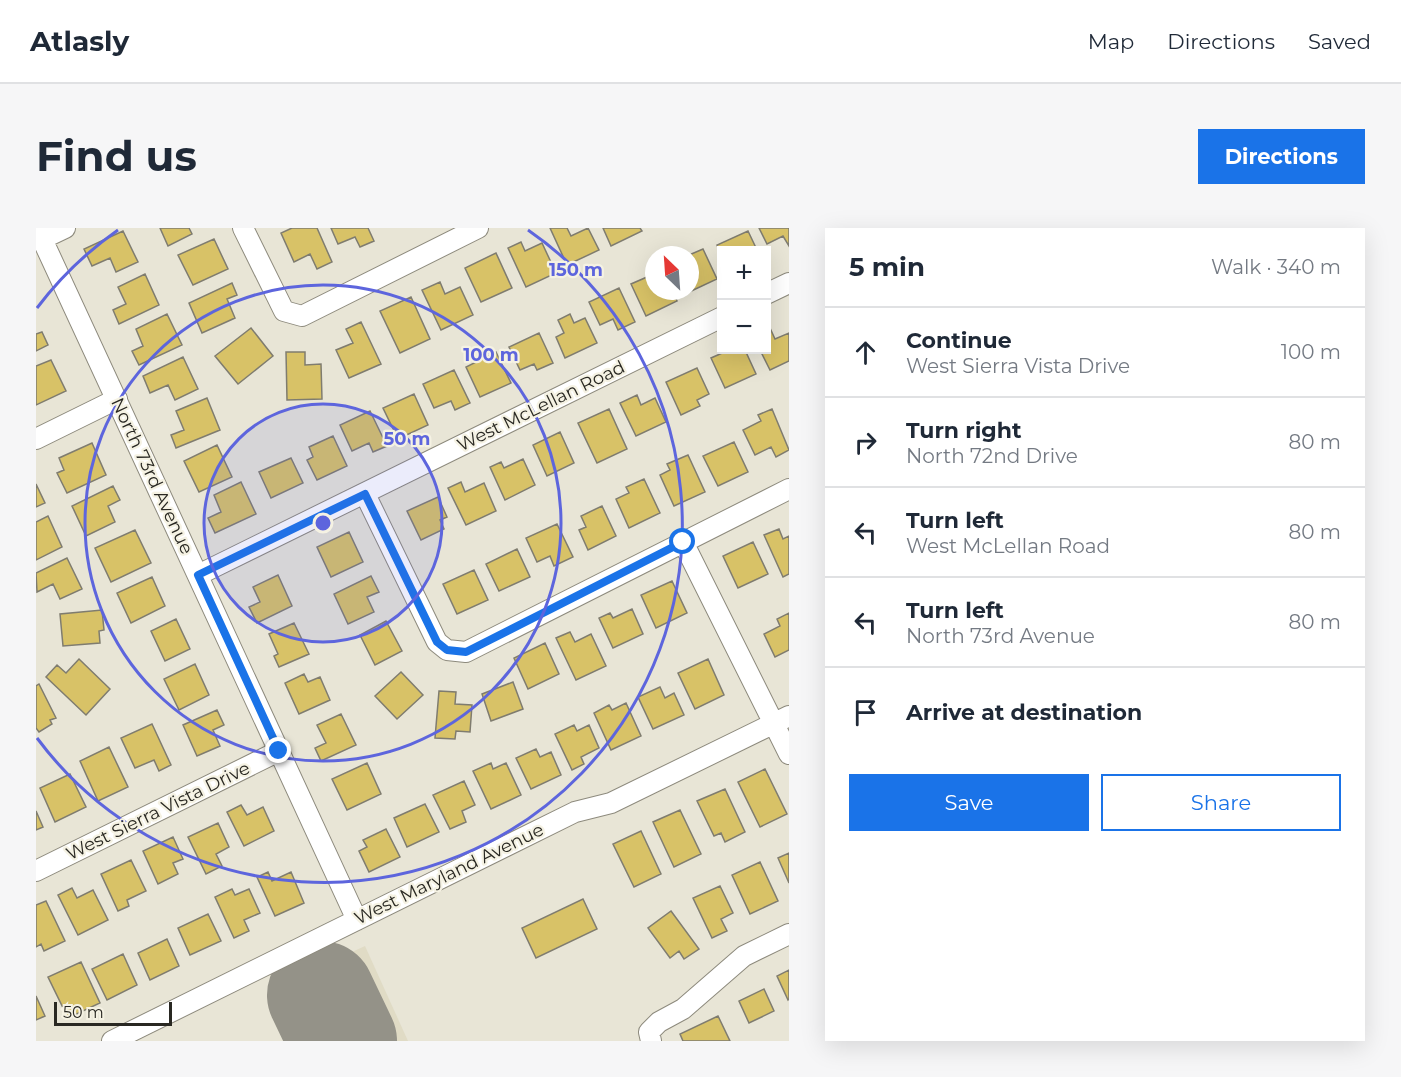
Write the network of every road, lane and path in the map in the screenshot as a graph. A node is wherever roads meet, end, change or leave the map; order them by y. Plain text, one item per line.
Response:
1 (65, 228) edge
2 (243, 228) edge
3 (478, 228) edge
4 (40, 234) edge
5 (789, 283) edge
6 (771, 292) edge
7 (717, 319) edge
8 (117, 399) junction
9 (36, 439) edge
10 (789, 489) edge
11 (365, 494) junction
12 (683, 542) junction
13 (198, 575) junction
14 (781, 719) edge
15 (279, 751) junction
16 (789, 754) edge
17 (36, 871) edge
18 (357, 920) junction
19 (789, 934) edge
20 (650, 1037) edge
21 (112, 1041) edge

1 - 4 street
2 - 3 street
4 - 8 street, North 73rd Avenue
5 - 6 street
7 - 11 street, West McLellan Road
8 - 9 street
8 - 13 street, North 73rd Avenue
10 - 12 street
11 - 12 street
11 - 13 street, West McLellan Road
12 - 14 street
13 - 15 street, North 73rd Avenue
14 - 16 street
14 - 18 street, West Maryland Avenue
15 - 17 street, West Sierra Vista Drive
15 - 18 street, North 73rd Avenue
18 - 21 street, West Maryland Avenue
19 - 20 street

